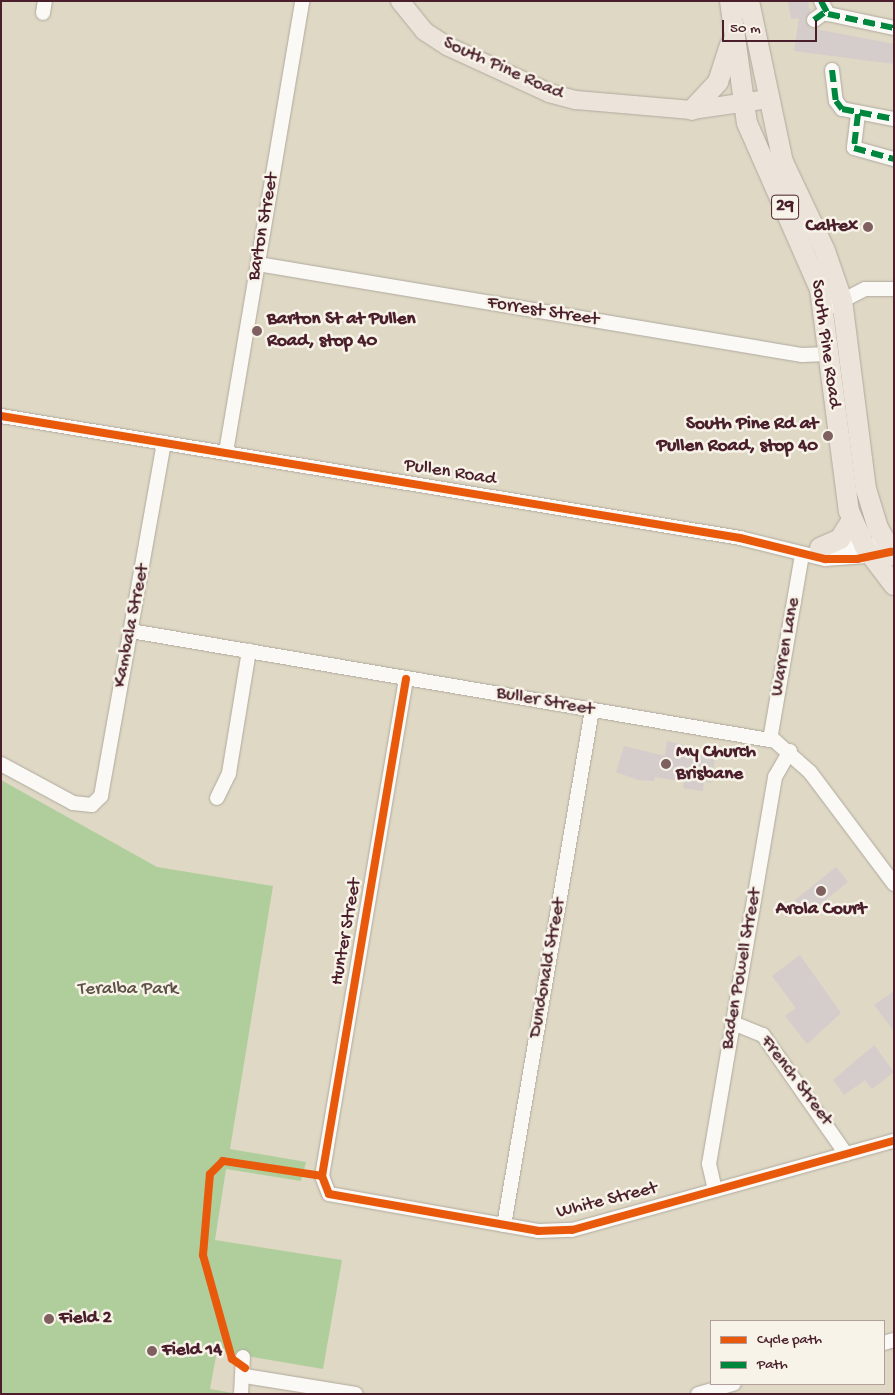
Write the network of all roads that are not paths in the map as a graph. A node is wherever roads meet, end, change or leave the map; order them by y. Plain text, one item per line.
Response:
1 (302, 1) edge
2 (400, 1) edge
3 (730, 1) edge
4 (749, 1) edge
5 (820, 11) edge
6 (894, 28) edge
7 (734, 31) junction
8 (832, 70) dead end
9 (768, 99) junction
10 (742, 104) junction
11 (692, 110) junction
12 (858, 114) junction
13 (894, 120) edge
14 (894, 159) edge
15 (258, 264) junction
16 (894, 289) edge
17 (842, 300) junction
18 (824, 310) junction
19 (828, 354) junction
20 (1, 416) edge
21 (164, 442) junction
22 (226, 452) junction
23 (852, 520) junction
24 (766, 543) junction
25 (890, 550) edge
26 (811, 552) junction
27 (868, 552) junction
28 (894, 585) edge
29 (131, 631) junction
30 (249, 651) junction
31 (406, 679) junction
32 (592, 710) junction
33 (770, 740) junction
34 (790, 751) junction
35 (1, 764) edge
36 (217, 798) dead end
37 (894, 884) edge
38 (733, 1023) junction
39 (894, 1141) edge
40 (846, 1154) junction
41 (325, 1190) joint
42 (715, 1190) junction
43 (504, 1225) junction
44 (243, 1357) dead end
45 (245, 1376) junction
46 (730, 1385) edge
47 (241, 1394) edge
48 (356, 1394) edge
49 (698, 1394) edge

1 - 15 street, Barton Street
2 - 11 main road, South Pine Road
3 - 7 highway
4 - 9 highway
5 - 6 street
7 - 10 highway
7 - 11 highway
8 - 12 street
9 - 10 main road, South Pine Road
9 - 17 highway, South Pine Road / 29
10 - 11 main road, South Pine Road
10 - 18 highway, South Pine Road / 29
12 - 13 street
12 - 14 street
15 - 19 street, Forrest Street
15 - 22 street, Barton Street
16 - 17 street
17 - 18 street
17 - 25 highway, South Pine Road / 29
18 - 19 highway, South Pine Road / 29
19 - 23 highway, South Pine Road / 29
20 - 21 street, Pullen Road
21 - 22 street, Pullen Road
21 - 29 street, Kambala Street
22 - 24 street, Pullen Road
23 - 26 highway
23 - 27 highway, South Pine Road / 29
24 - 26 street, Pullen Road
24 - 26 street, Pullen Road
25 - 27 street, Pullen Road
26 - 27 street, Pullen Road
26 - 27 street, Pullen Road
26 - 33 street, Warren Lane
27 - 28 highway, South Pine Road / 29
29 - 30 street, Buller Street
29 - 35 street, Kambala Street
30 - 31 street, Buller Street
30 - 36 street
31 - 32 street, Buller Street
31 - 41 street, Hunter Street
32 - 33 street, Buller Street
32 - 43 street, Dundonald Street
33 - 34 street, Buller Street
34 - 37 street, Buller Street
34 - 38 street, Baden Powell Street
38 - 40 street, French Street
38 - 42 street, Baden Powell Street
39 - 40 street, White Street
40 - 42 street, White Street
41 - 43 street, White Street
42 - 43 street, White Street
44 - 45 street
45 - 47 street
45 - 48 street
46 - 49 street

